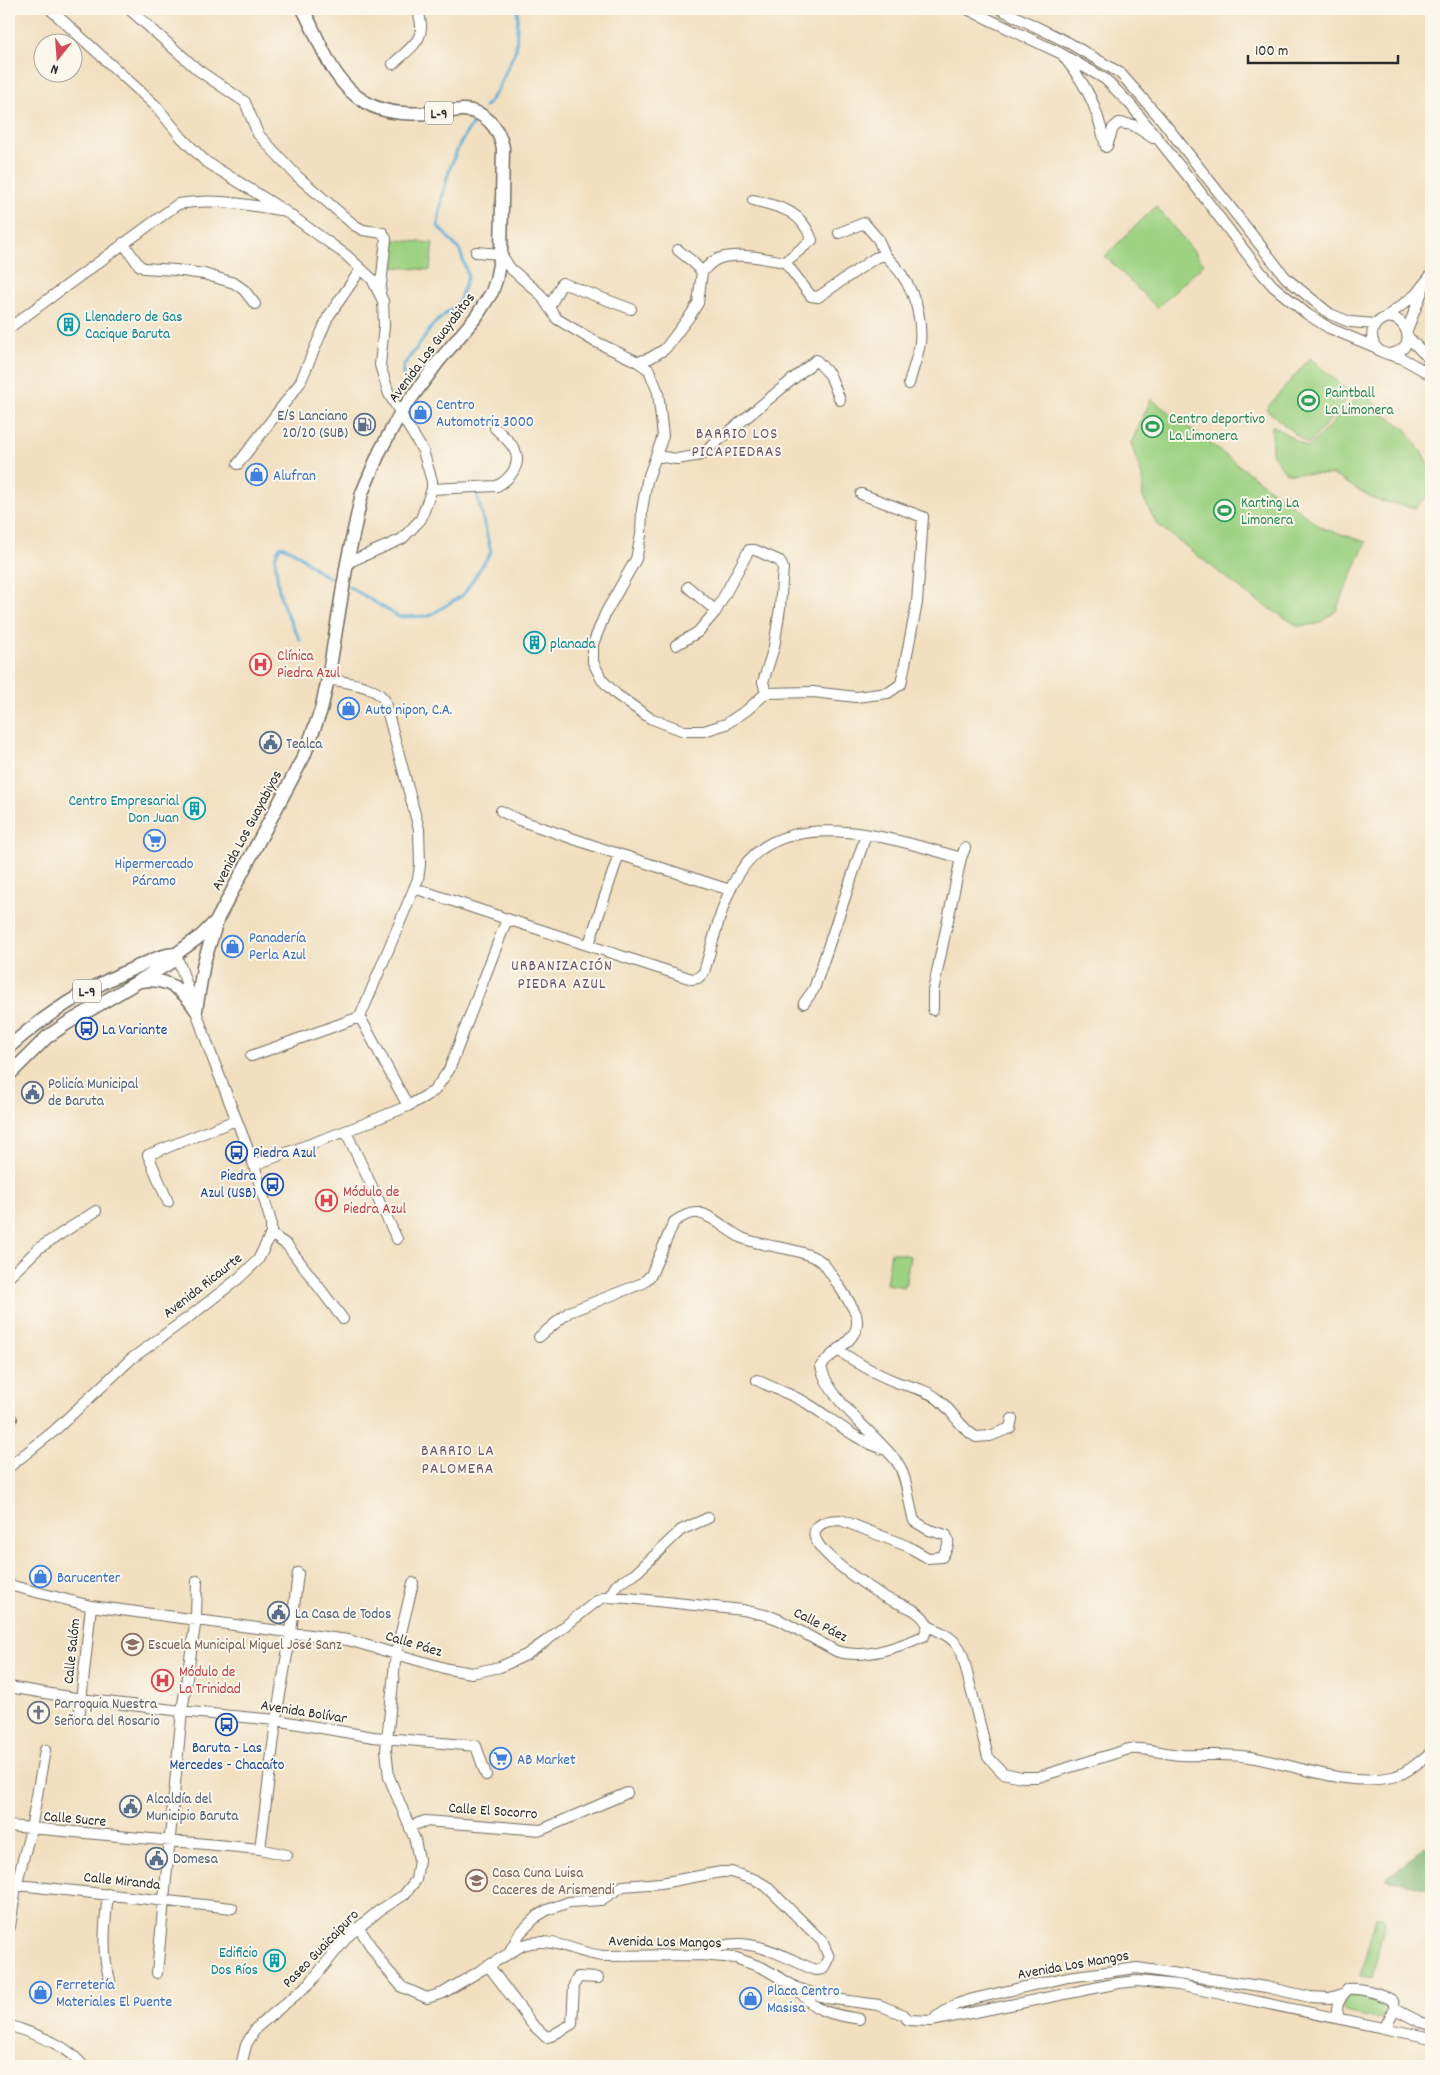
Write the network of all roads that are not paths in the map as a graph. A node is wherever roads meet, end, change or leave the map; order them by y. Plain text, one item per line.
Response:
1 (50, 9) edge
2 (129, 9) edge
3 (303, 9) edge
4 (417, 9) edge
5 (967, 9) edge
6 (1000, 9) edge
7 (1064, 40) junction
8 (1060, 53) junction
9 (393, 64) dead end
10 (1161, 144) junction
11 (753, 200) dead end
12 (285, 211) junction
13 (839, 233) dead end
14 (123, 243) junction
15 (678, 250) dead end
16 (476, 252) dead end
17 (501, 254) junction
18 (885, 256) junction
19 (785, 262) junction
20 (361, 268) junction
21 (702, 272) junction
22 (1431, 275) edge
23 (1425, 285) junction
24 (380, 295) junction
25 (255, 304) dead end
26 (550, 308) junction
27 (631, 309) dead end
28 (1380, 322) junction
29 (9, 328) edge
30 (1407, 334) junction
31 (1377, 348) junction
32 (1390, 354) junction
33 (1431, 360) edge
34 (638, 362) junction
35 (1431, 375) edge
36 (909, 384) dead end
37 (840, 400) dead end
38 (401, 412) junction
39 (495, 428) dead end
40 (656, 456) junction
41 (238, 464) dead end
42 (432, 489) junction
43 (861, 494) dead end
44 (347, 563) junction
45 (688, 586) dead end
46 (716, 611) junction
47 (676, 645) dead end
48 (328, 679) junction
49 (766, 693) junction
50 (501, 811) dead end
51 (866, 835) junction
52 (965, 848) dead end
53 (619, 854) junction
54 (961, 858) junction
55 (414, 888) junction
56 (730, 890) junction
57 (218, 918) junction
58 (507, 918) junction
59 (589, 944) junction
60 (176, 954) junction
61 (135, 982) junction
62 (804, 1003) dead end
63 (196, 1010) junction
64 (933, 1010) dead end
65 (360, 1016) junction
66 (9, 1047) edge
67 (251, 1056) dead end
68 (9, 1075) edge
69 (408, 1106) junction
70 (236, 1120) junction
71 (346, 1132) junction
72 (254, 1165) junction
73 (168, 1202) dead end
74 (96, 1211) dead end
75 (271, 1234) junction
76 (397, 1240) dead end
77 (9, 1277) edge
78 (343, 1319) dead end
79 (539, 1337) dead end
80 (838, 1350) junction
81 (757, 1380) dead end
82 (1012, 1418) dead end
83 (887, 1450) junction
84 (9, 1467) edge
85 (708, 1518) dead end
86 (298, 1573) dead end
87 (197, 1580) dead end
88 (413, 1583) dead end
89 (9, 1585) edge
90 (609, 1597) junction
91 (91, 1606) junction
92 (196, 1619) junction
93 (928, 1626) junction
94 (291, 1632) junction
95 (396, 1653) junction
96 (9, 1687) edge
97 (82, 1699) junction
98 (80, 1711) dead end
99 (182, 1711) junction
100 (276, 1720) junction
101 (386, 1739) junction
102 (45, 1750) dead end
103 (1431, 1752) edge
104 (486, 1775) dead end
105 (628, 1793) dead end
106 (9, 1826) edge
107 (411, 1826) junction
108 (31, 1829) junction
109 (171, 1842) junction
110 (260, 1849) junction
111 (287, 1855) dead end
112 (13, 1885) edge
113 (108, 1894) junction
114 (164, 1900) junction
115 (232, 1908) dead end
116 (10, 1927) edge
117 (359, 1928) junction
118 (510, 1951) junction
119 (700, 1955) junction
120 (488, 1965) junction
121 (157, 1973) dead end
122 (598, 1978) dead end
123 (110, 1980) dead end
124 (797, 1988) junction
125 (1344, 1994) junction
126 (1394, 2009) junction
127 (1340, 2018) junction
128 (859, 2019) dead end
129 (931, 2020) junction
130 (9, 2025) edge
131 (1431, 2025) edge
132 (1390, 2030) junction
133 (1431, 2038) edge
134 (84, 2066) edge
135 (241, 2066) edge

1 - 12 street
2 - 24 street
3 - 17 main road, Avenida Los Guayabitos / L-9
4 - 9 street
5 - 8 street
6 - 7 street
7 - 8 street
7 - 28 street
8 - 10 street
8 - 10 street
10 - 31 street
11 - 19 street
12 - 14 street
12 - 20 street
13 - 18 street
14 - 25 street
14 - 29 street
15 - 21 street
16 - 17 street
17 - 26 street
17 - 38 main road, Avenida Los Guayabitos / L-9
18 - 19 street
18 - 36 street
19 - 21 street
20 - 24 street
20 - 41 street
21 - 34 street
22 - 23 street
23 - 28 street
23 - 30 street
24 - 38 street
26 - 27 street
26 - 34 street
28 - 30 street
28 - 31 street
30 - 32 street
30 - 33 street
31 - 32 street
32 - 35 street
34 - 40 street
37 - 40 street
38 - 42 street
38 - 44 main road, Avenida Los Guayabitos / L-9
39 - 42 street
40 - 49 street
42 - 44 street
43 - 49 street
44 - 48 main road, L-9
45 - 46 street
46 - 47 street
46 - 49 street
48 - 55 street
48 - 57 main road, Avenida Los Guayabiyos / L-9
50 - 53 street
51 - 54 street
51 - 56 street
51 - 62 street
52 - 54 street
53 - 56 street
53 - 59 street
54 - 64 street
55 - 58 street
55 - 65 street
56 - 59 street
57 - 60 main road, L-9
57 - 63 main road, L-9
58 - 59 street
58 - 69 street
60 - 61 main road, L-9
60 - 63 street
60 - 66 main road, L-9
61 - 63 main road
61 - 68 main road, L-9
63 - 70 street
65 - 67 street
65 - 69 street
69 - 71 street
70 - 72 street
70 - 73 street
71 - 72 street
71 - 76 street
72 - 75 street
74 - 77 street
75 - 78 street
75 - 84 street, Avenida Ricaurte
79 - 80 street
80 - 82 street
80 - 83 street
81 - 83 street
83 - 93 street
85 - 90 street
86 - 94 street
87 - 92 street
88 - 95 street, Paseo Guaicaipuro
89 - 91 street, Calle Páez
90 - 93 street, Calle Páez
90 - 95 street, Calle Páez
91 - 92 street, Calle Páez
91 - 97 street, Calle Salóm
92 - 94 street, Calle Páez
92 - 99 street
93 - 103 street
94 - 95 street, Calle Páez
94 - 100 street
95 - 101 street, Paseo Guaicaipuro
96 - 97 street, Avenida Bolívar
97 - 98 street, Calle Salóm
97 - 99 street, Avenida Bolívar
99 - 100 street, Avenida Bolívar
99 - 109 street
100 - 101 street, Avenida Bolívar
100 - 110 street
101 - 104 street, Avenida Bolívar
101 - 107 street, Paseo Guaicaipuro
102 - 108 street
105 - 107 street, Calle El Socorro
106 - 108 street, Calle Sucre
107 - 117 street, Paseo Guaicaipuro
108 - 109 street, Calle Sucre
108 - 112 street
109 - 110 street, Calle Sucre
109 - 114 street
110 - 111 street, Calle Sucre
112 - 113 street, Calle Miranda
112 - 116 street
113 - 114 street, Calle Miranda
113 - 123 street
114 - 115 street, Calle Miranda
114 - 121 street
117 - 120 street, Avenida Los Mangos
117 - 135 street, Paseo Guaicaipuro
118 - 119 street, Avenida Los Mangos
118 - 119 street
118 - 120 street, Avenida Los Mangos
119 - 124 street, Avenida Los Mangos
120 - 122 street
124 - 128 street
124 - 129 street, Avenida Los Mangos
125 - 126 street, Avenida Los Mangos
125 - 127 street
125 - 129 street, Avenida Los Mangos
126 - 131 street, Avenida Los Mangos
126 - 132 street
127 - 129 street, Avenida Los Mangos
127 - 132 street, Avenida Los Mangos
130 - 134 street
132 - 133 street, Avenida Los Mangos

